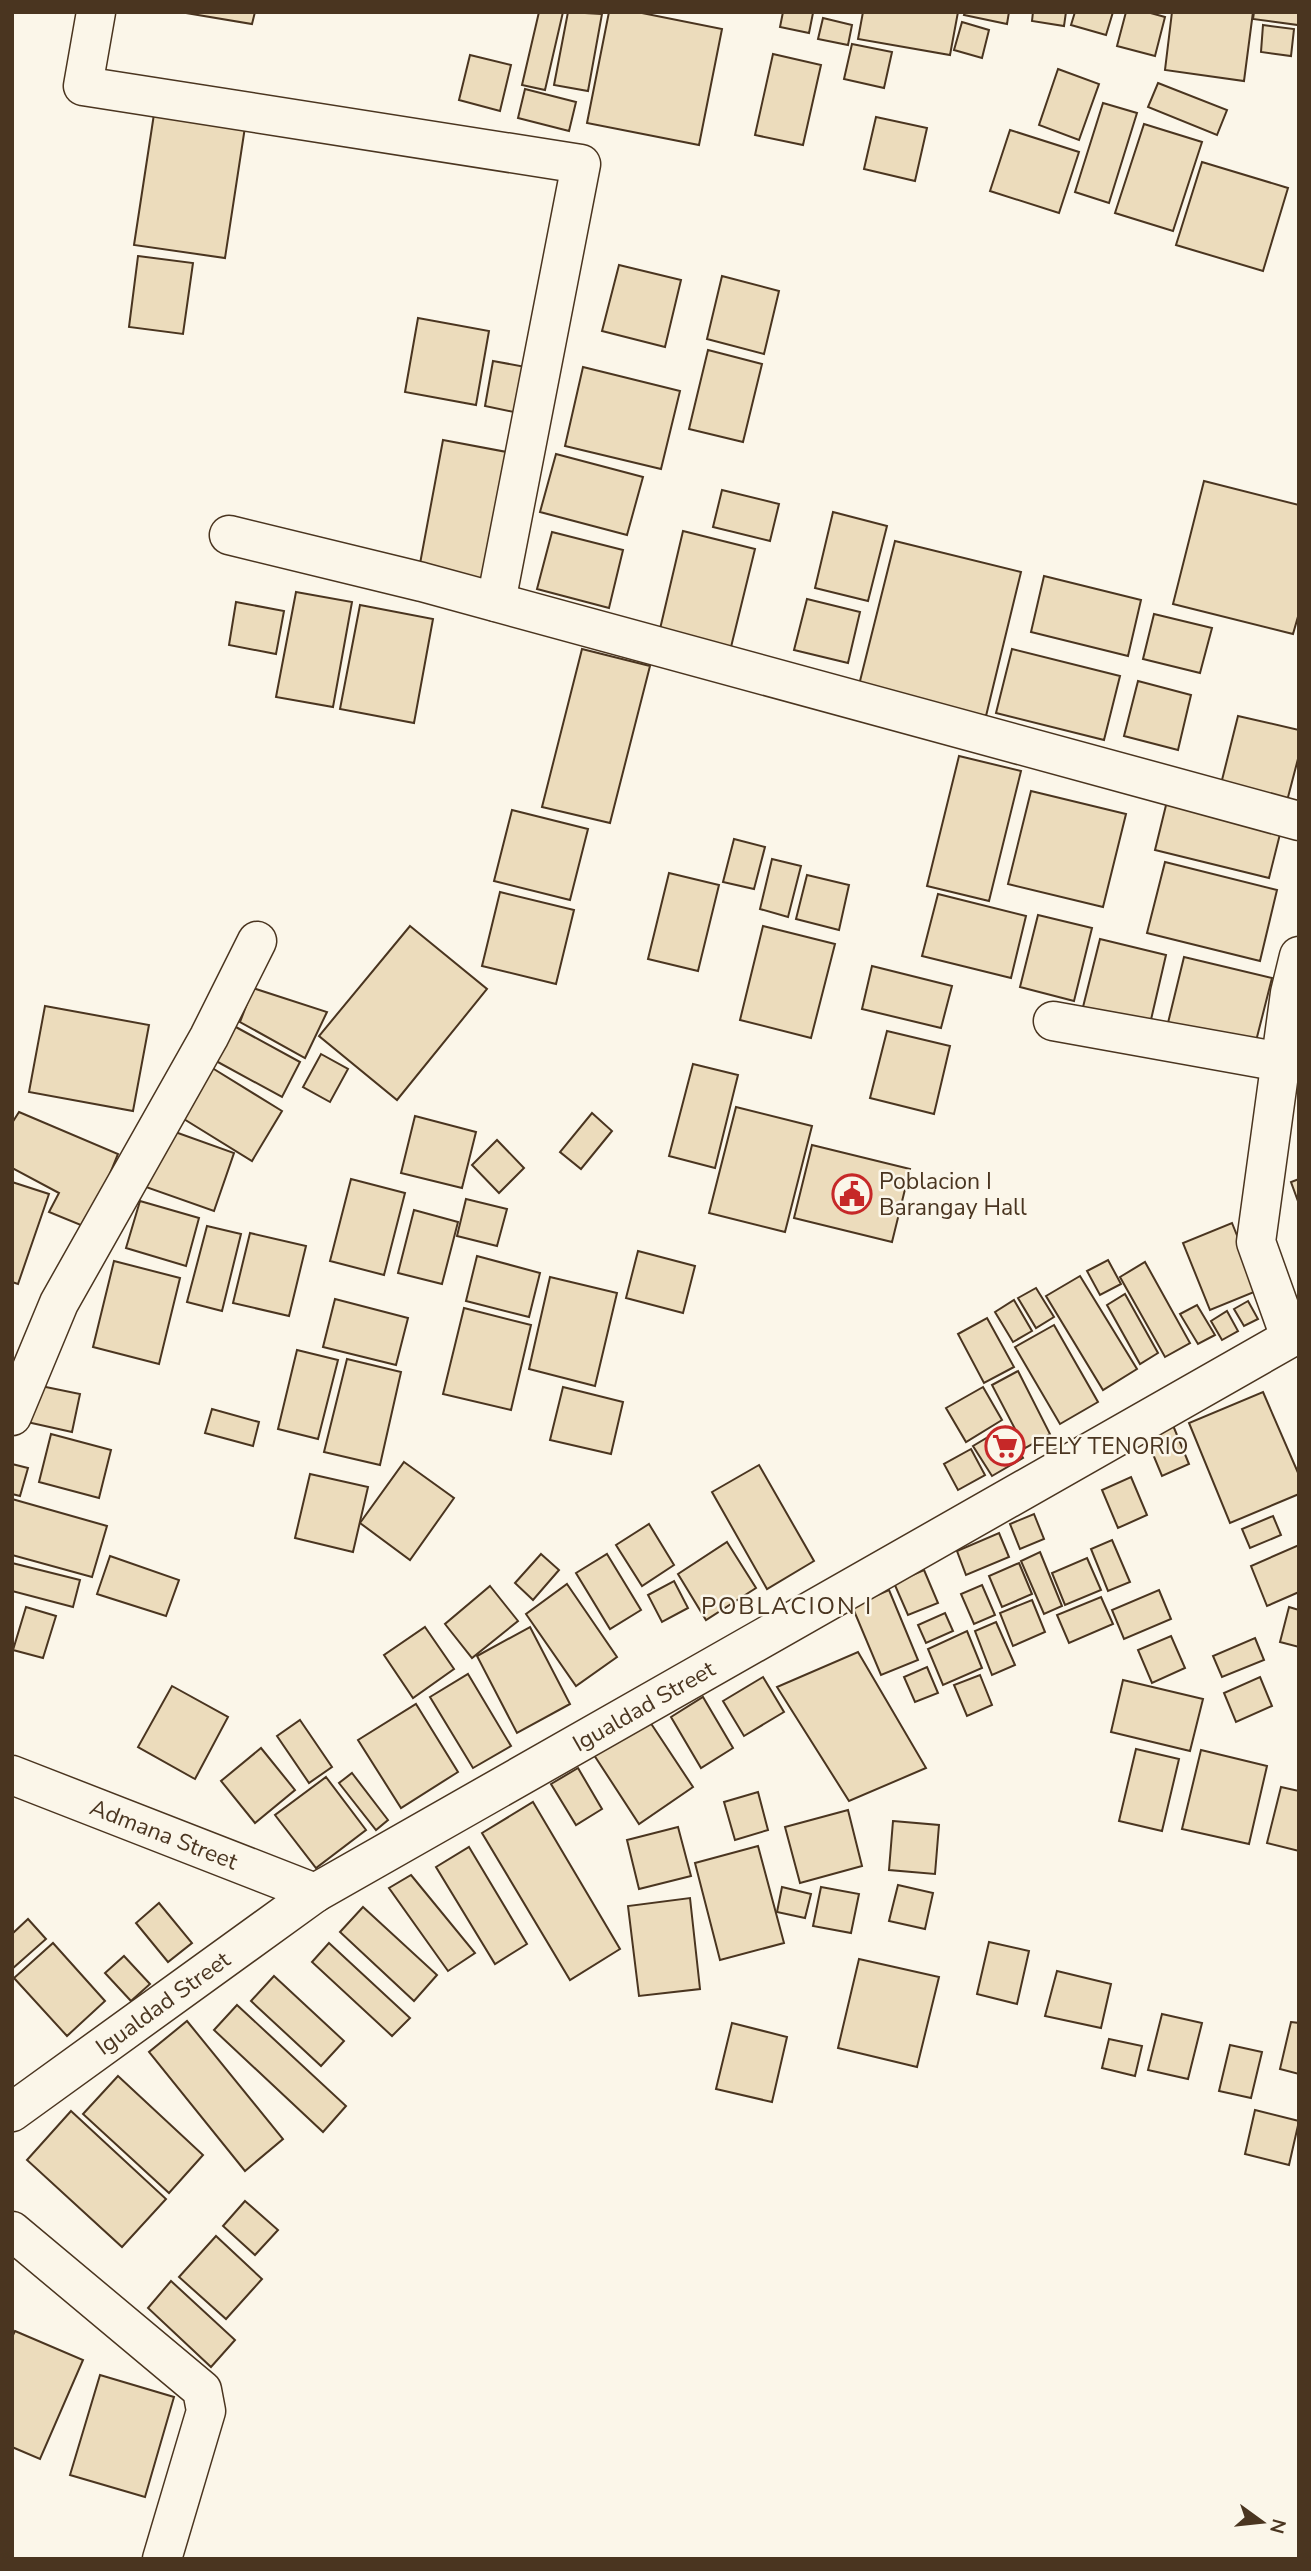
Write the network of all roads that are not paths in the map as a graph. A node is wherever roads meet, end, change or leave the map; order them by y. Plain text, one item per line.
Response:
1 (96, 12) edge
2 (229, 535) dead end
3 (496, 602) junction
4 (1299, 821) edge
5 (257, 941) dead end
6 (1299, 956) edge
7 (1053, 1021) dead end
8 (1281, 1062) junction
9 (1294, 1335) edge
10 (12, 1416) edge
11 (12, 1775) edge
12 (315, 1893) junction
13 (12, 2112) edge
14 (12, 2231) edge
15 (162, 2559) edge

1 - 3 street
2 - 3 street
3 - 4 street
5 - 10 street
6 - 8 street
7 - 8 street
8 - 9 street
9 - 12 street, Igualdad Street
11 - 12 street, Admana Street
12 - 13 street, Igualdad Street
14 - 15 street

